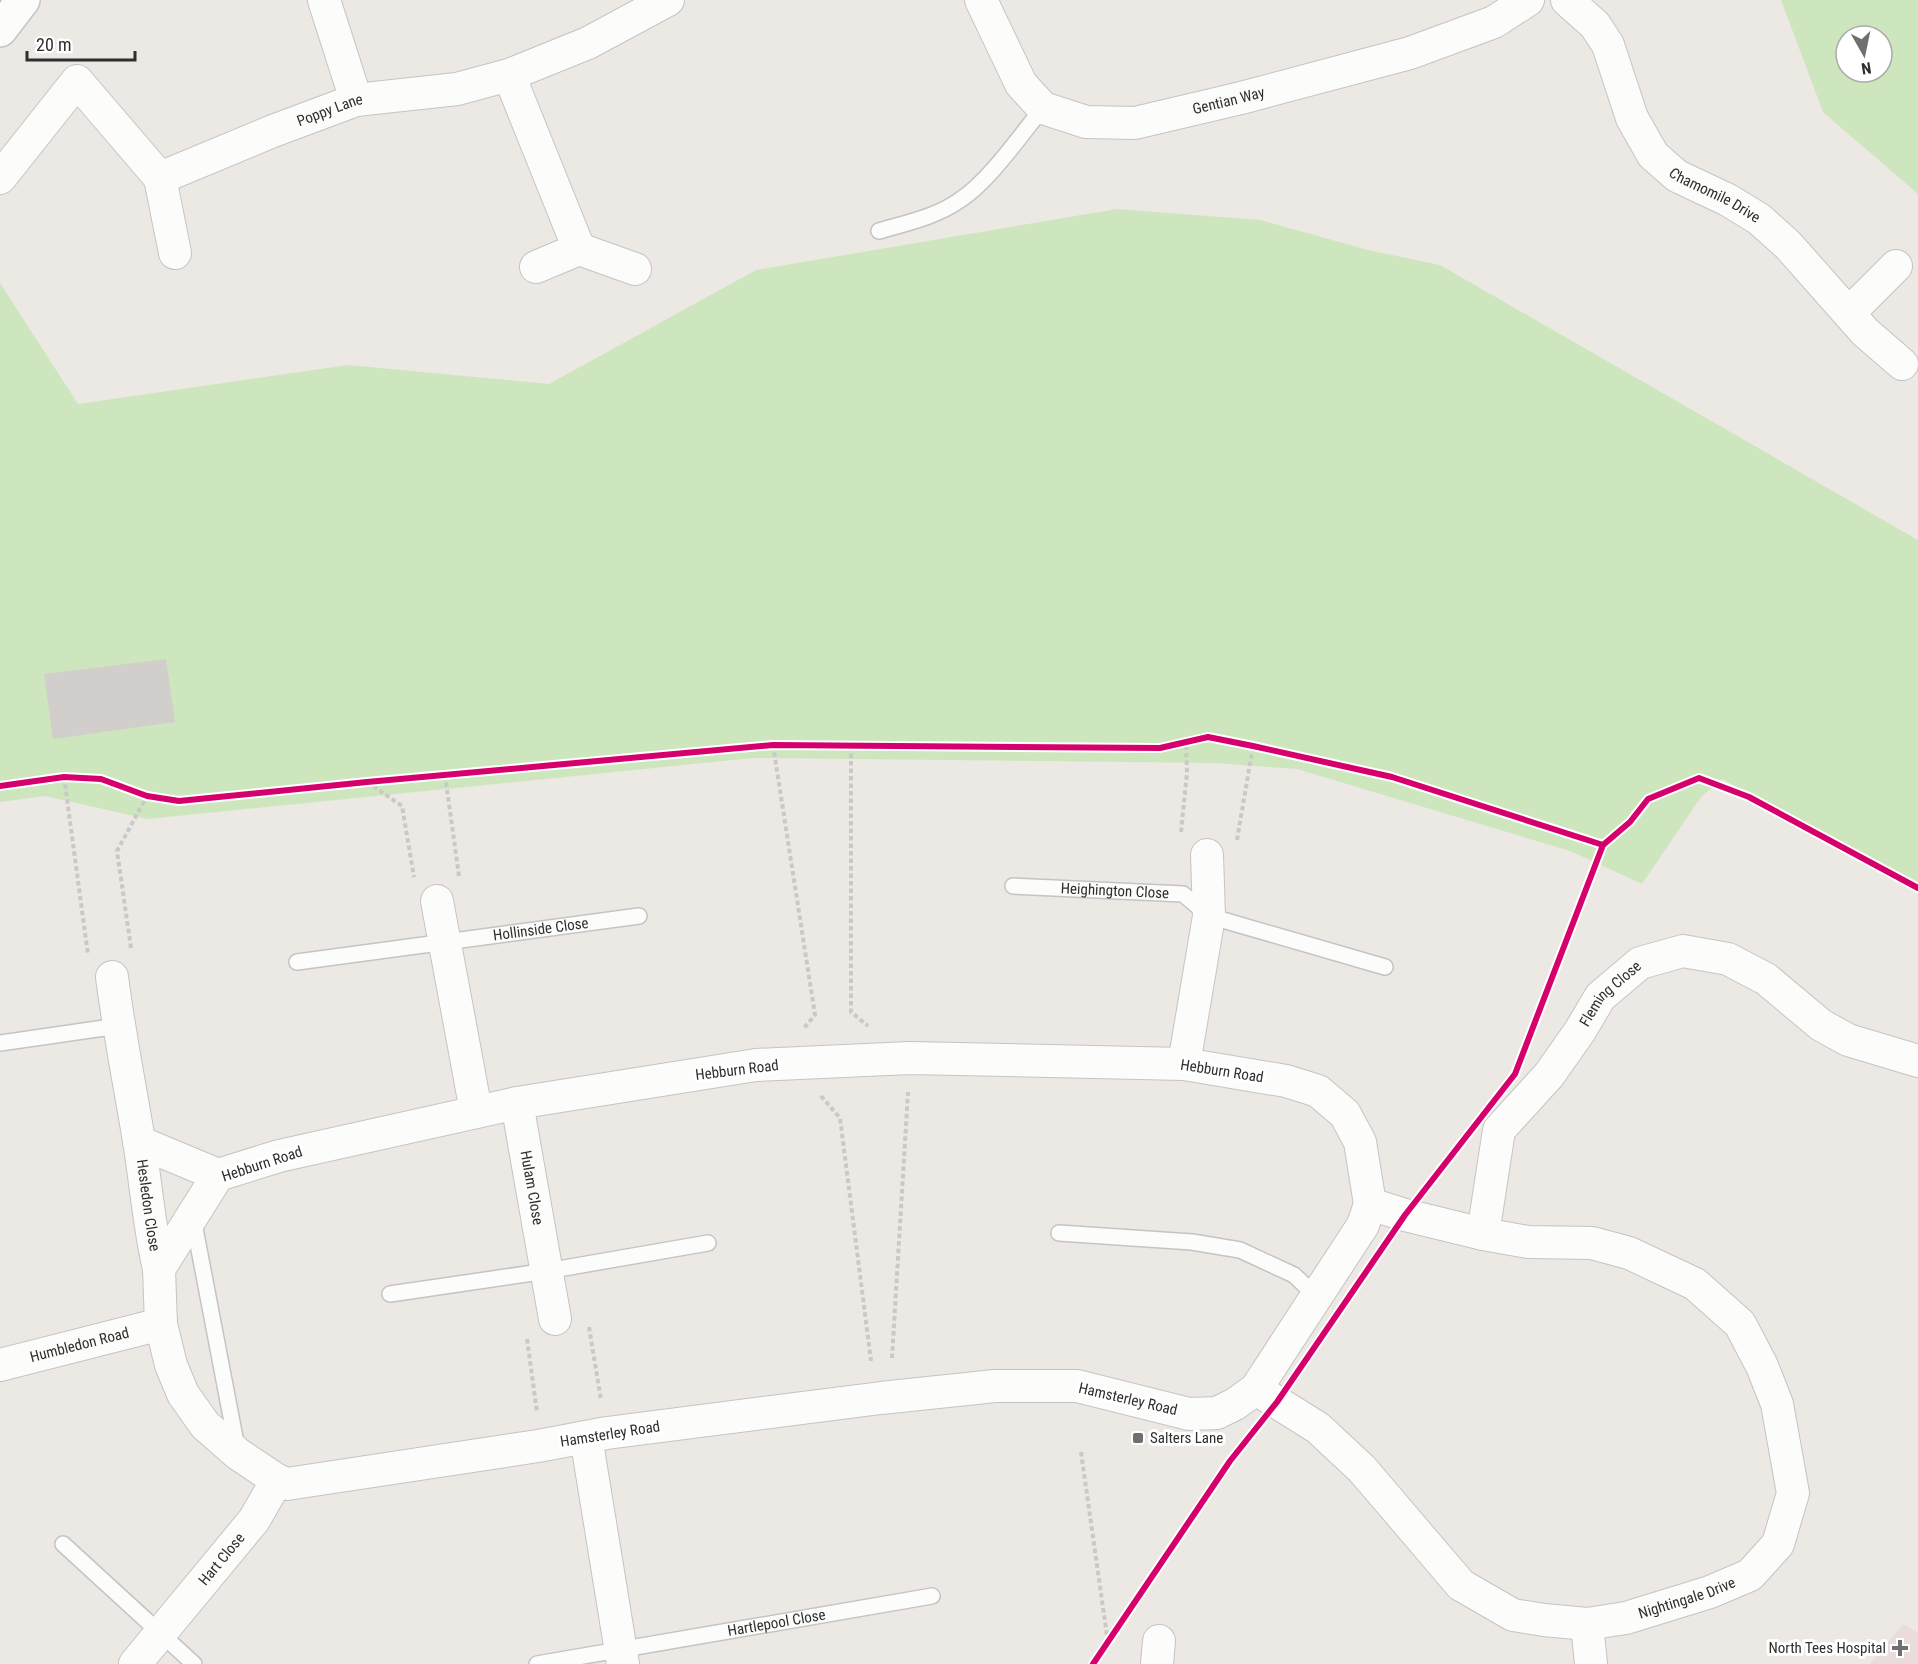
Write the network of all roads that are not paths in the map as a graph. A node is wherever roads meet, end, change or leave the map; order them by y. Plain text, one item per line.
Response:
1 (23, 0) edge
2 (324, 0) edge
3 (668, 0) edge
4 (981, 0) edge
5 (1528, 0) edge
6 (1567, 0) edge
7 (0, 30) edge
8 (509, 75) junction
9 (356, 100) junction
10 (1043, 108) junction
11 (0, 178) edge
12 (160, 178) junction
13 (879, 231) dead end
14 (579, 249) junction
15 (175, 253) dead end
16 (1896, 266) dead end
17 (536, 267) dead end
18 (635, 269) dead end
19 (1849, 313) junction
20 (1902, 364) dead end
21 (1207, 855) road end
22 (1013, 886) dead end
23 (437, 901) road end
24 (639, 916) dead end
25 (1209, 916) junction
26 (443, 942) junction
27 (297, 962) dead end
28 (1384, 967) dead end
29 (112, 977) road end
30 (118, 1026) junction
31 (0, 1043) edge
32 (1918, 1061) edge
33 (1184, 1064) junction
34 (518, 1103) junction
35 (476, 1111) junction
36 (139, 1142) junction
37 (218, 1175) junction
38 (1370, 1204) junction
39 (193, 1215) junction
40 (1059, 1233) dead end
41 (1483, 1234) junction
42 (708, 1243) dead end
43 (159, 1269) junction
44 (547, 1270) junction
45 (390, 1294) dead end
46 (1316, 1296) junction
47 (555, 1319) dead end
48 (161, 1324) junction
49 (0, 1365) edge
50 (1256, 1389) junction
51 (586, 1437) junction
52 (238, 1454) junction
53 (277, 1480) junction
54 (63, 1544) dead end
55 (932, 1596) dead end
56 (1587, 1624) junction
57 (160, 1633) junction
58 (622, 1657) edge
59 (135, 1664) edge
60 (194, 1664) edge
61 (537, 1664) edge
62 (1591, 1664) edge

1 - 7 street
2 - 9 street
3 - 8 street, Poppy Lane
4 - 10 street, Gentian Way
5 - 10 street, Gentian Way
6 - 19 street, Chamomile Drive
8 - 9 street, Poppy Lane
8 - 14 street
9 - 12 street, Poppy Lane
10 - 13 lane
11 - 12 street
12 - 15 street
14 - 17 street
14 - 18 street
16 - 19 street
19 - 20 street, Chamomile Drive
21 - 25 street
22 - 25 lane, Heighington Close
23 - 26 street
24 - 26 lane, Hollinside Close
25 - 28 lane, Heighington Close
25 - 33 street
26 - 27 lane, Hollinside Close
26 - 35 street
29 - 30 street, Hesledon Close
30 - 31 lane
30 - 36 street, Hesledon Close
32 - 41 street, Fleming Close
33 - 34 street, Hebburn Road
33 - 38 street, Hebburn Road
34 - 35 street, Hebburn Road
34 - 44 street, Hulam Close
35 - 37 street, Hebburn Road
36 - 37 street, Hesledon Close
36 - 43 street, Hesledon Close
37 - 39 street, Hebburn Road
38 - 41 street, Nightingale Drive
38 - 46 street
39 - 43 street
39 - 52 lane
40 - 46 lane
41 - 56 street, Nightingale Drive
42 - 44 lane
43 - 48 street, Hamsterley Road
44 - 45 lane
44 - 47 street, Hulam Close
46 - 50 street
48 - 49 street, Humbledon Road
48 - 52 street, Hamsterley Road
50 - 51 street, Hamsterley Road
50 - 56 street, Nightingale Drive
51 - 53 street, Hamsterley Road
51 - 58 street
52 - 53 street, Hamsterley Road
53 - 57 street, Hart Close
54 - 57 lane
55 - 58 lane, Hartlepool Close
56 - 62 street
57 - 59 street, Hart Close
57 - 60 lane
58 - 61 lane, Hartlepool Close

